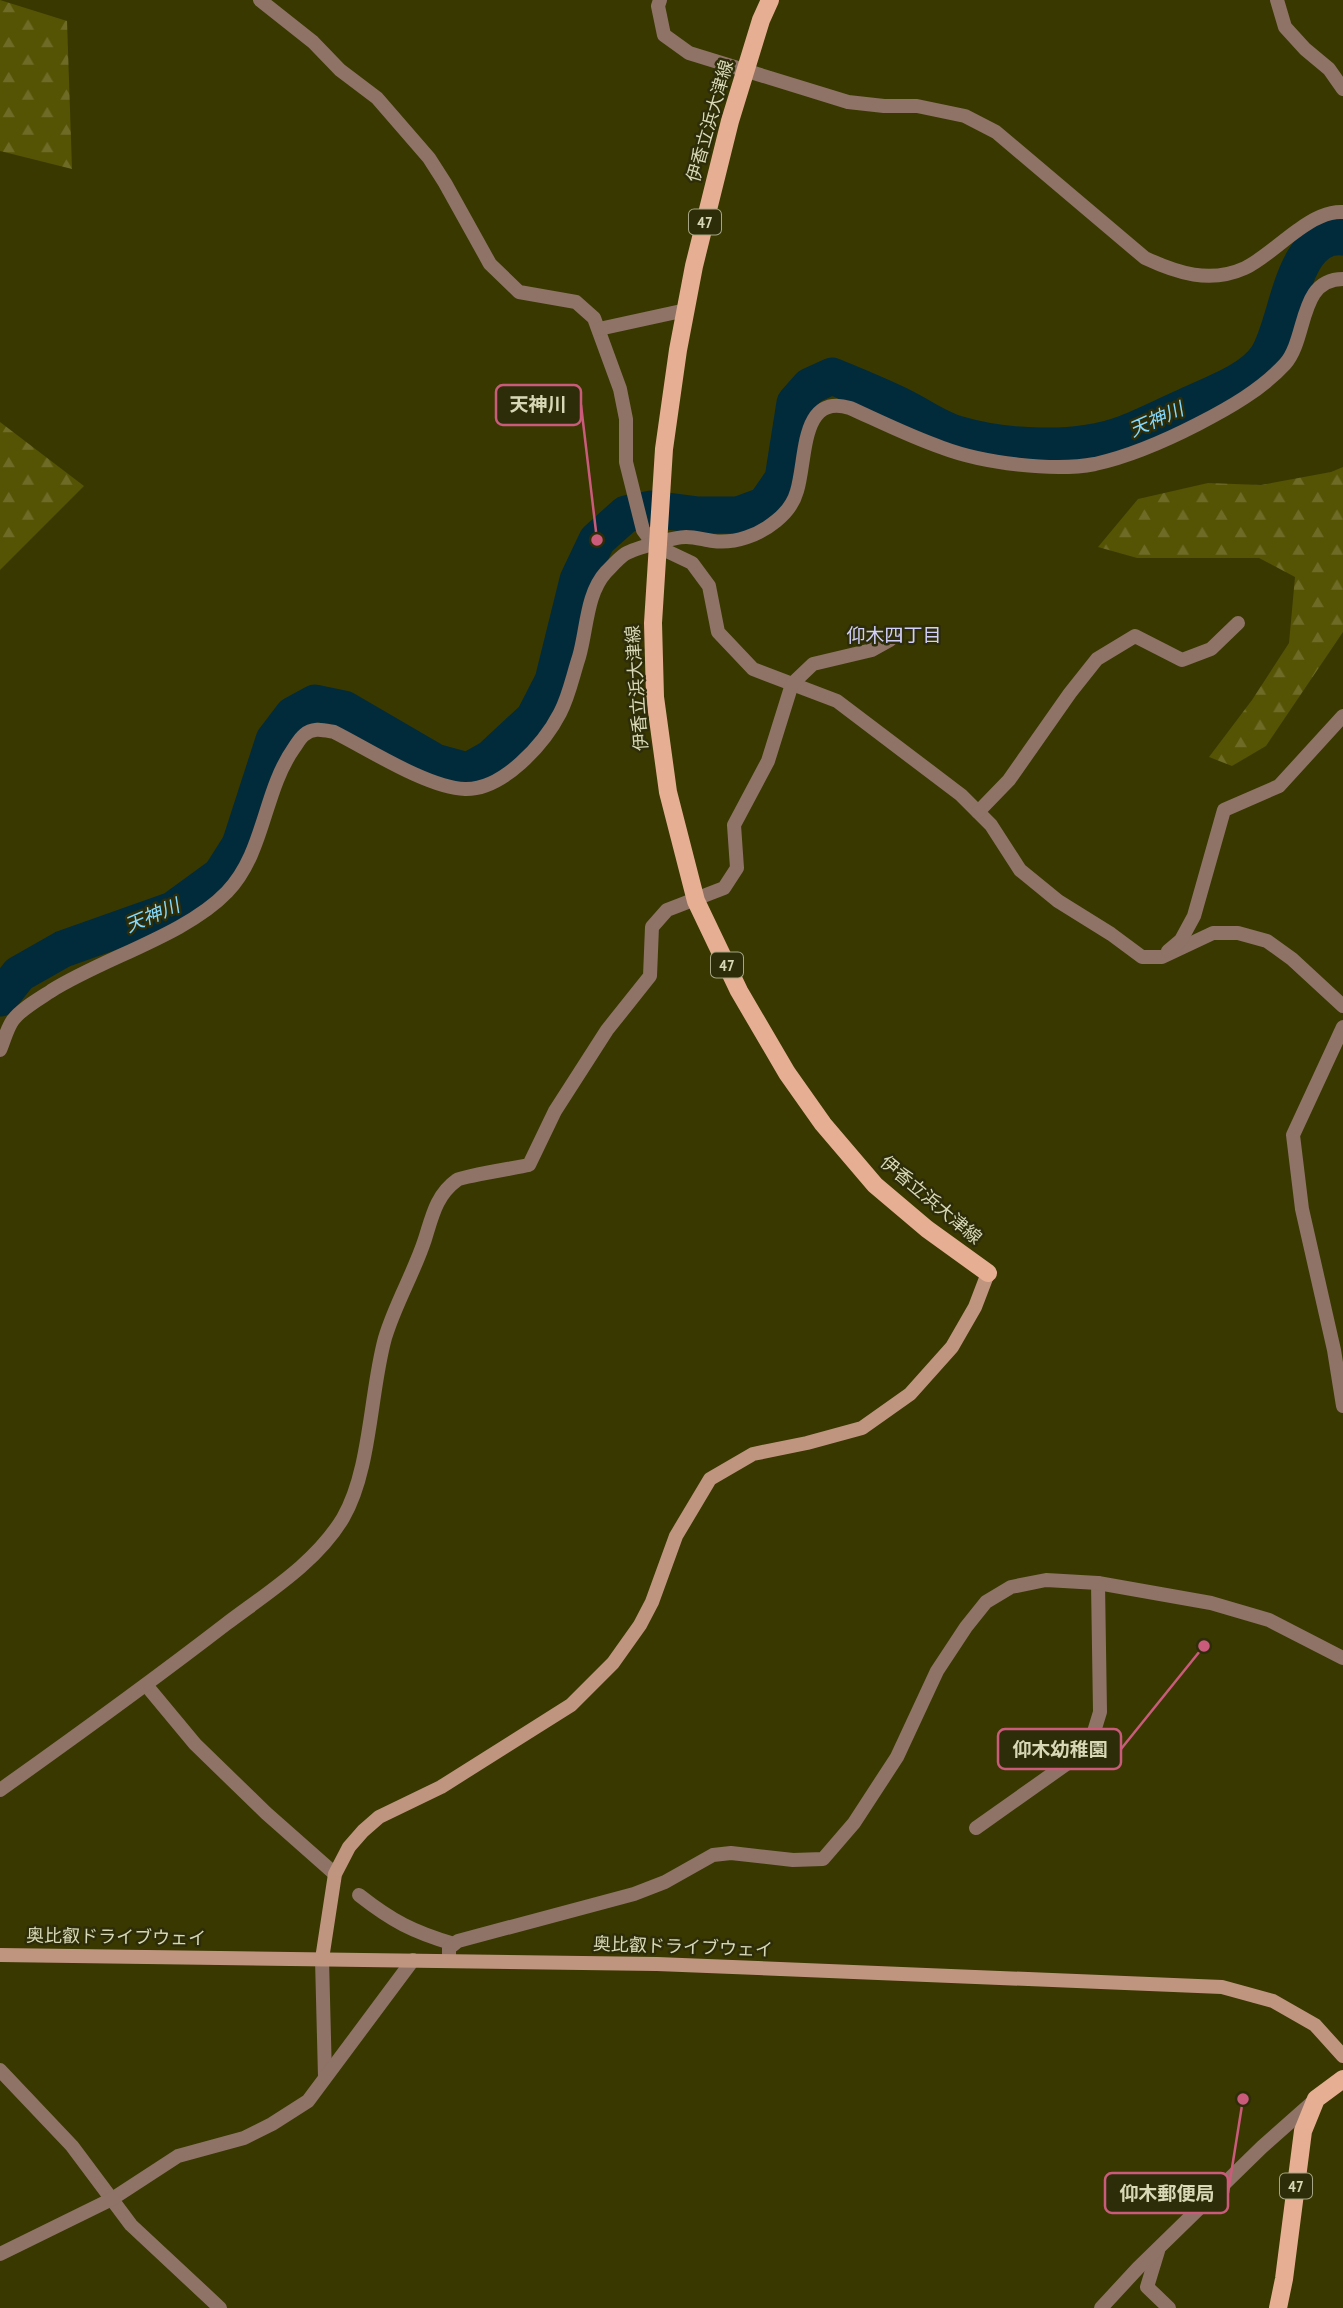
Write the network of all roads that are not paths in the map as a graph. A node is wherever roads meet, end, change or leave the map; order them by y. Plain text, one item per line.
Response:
1 (260, 0) edge
2 (660, 0) edge
3 (770, 0) edge
4 (1277, 0) edge
5 (1343, 89) edge
6 (1343, 212) edge
7 (1343, 279) edge
8 (686, 310) junction
9 (599, 329) junction
10 (654, 545) junction
11 (1238, 623) dead end
12 (890, 640) dead end
13 (792, 684) junction
14 (1343, 716) edge
15 (978, 812) junction
16 (696, 901) junction
17 (1162, 957) junction
18 (1343, 1006) edge
19 (1343, 1027) edge
20 (0, 1050) edge
21 (988, 1273) joint
22 (1343, 1406) edge
23 (1098, 1583) junction
24 (1343, 1658) edge
25 (146, 1685) junction
26 (0, 1790) edge
27 (976, 1828) dead end
28 (335, 1874) junction
29 (359, 1895) dead end
30 (454, 1944) junction
31 (0, 1955) edge
32 (322, 1959) junction
33 (413, 1960) junction
34 (449, 1961) junction
35 (1343, 2056) edge
36 (0, 2070) edge
37 (325, 2077) junction
38 (1343, 2079) edge
39 (1316, 2099) junction
40 (112, 2199) junction
41 (1158, 2249) junction
42 (0, 2254) edge
43 (220, 2308) edge
44 (1101, 2308) edge
45 (1169, 2308) edge
46 (1278, 2308) edge

1 - 9 street
2 - 6 street
3 - 8 main road, 伊香立浜大津線 / 47
4 - 5 street
7 - 10 street
8 - 9 street
8 - 16 main road, 伊香立浜大津線 / 47
9 - 10 street
10 - 13 street
10 - 20 street
11 - 15 street
12 - 13 street
13 - 15 street
13 - 16 street
14 - 17 street
15 - 17 street
16 - 21 main road, 伊香立浜大津線 / 47
16 - 25 street
17 - 18 street
19 - 22 street
21 - 28 street
23 - 24 street
23 - 27 street
23 - 30 street
25 - 26 street
25 - 28 street
28 - 32 street
29 - 30 street
30 - 34 street
31 - 32 street, 奥比叡ドライブウェイ
32 - 33 street, 奥比叡ドライブウェイ
32 - 37 street
33 - 34 street, 奥比叡ドライブウェイ
33 - 37 street
34 - 35 street, 奥比叡ドライブウェイ
36 - 40 street
37 - 40 street
38 - 39 main road
39 - 41 street
39 - 46 main road, 47
40 - 42 street
40 - 43 street
41 - 44 street
41 - 45 street

